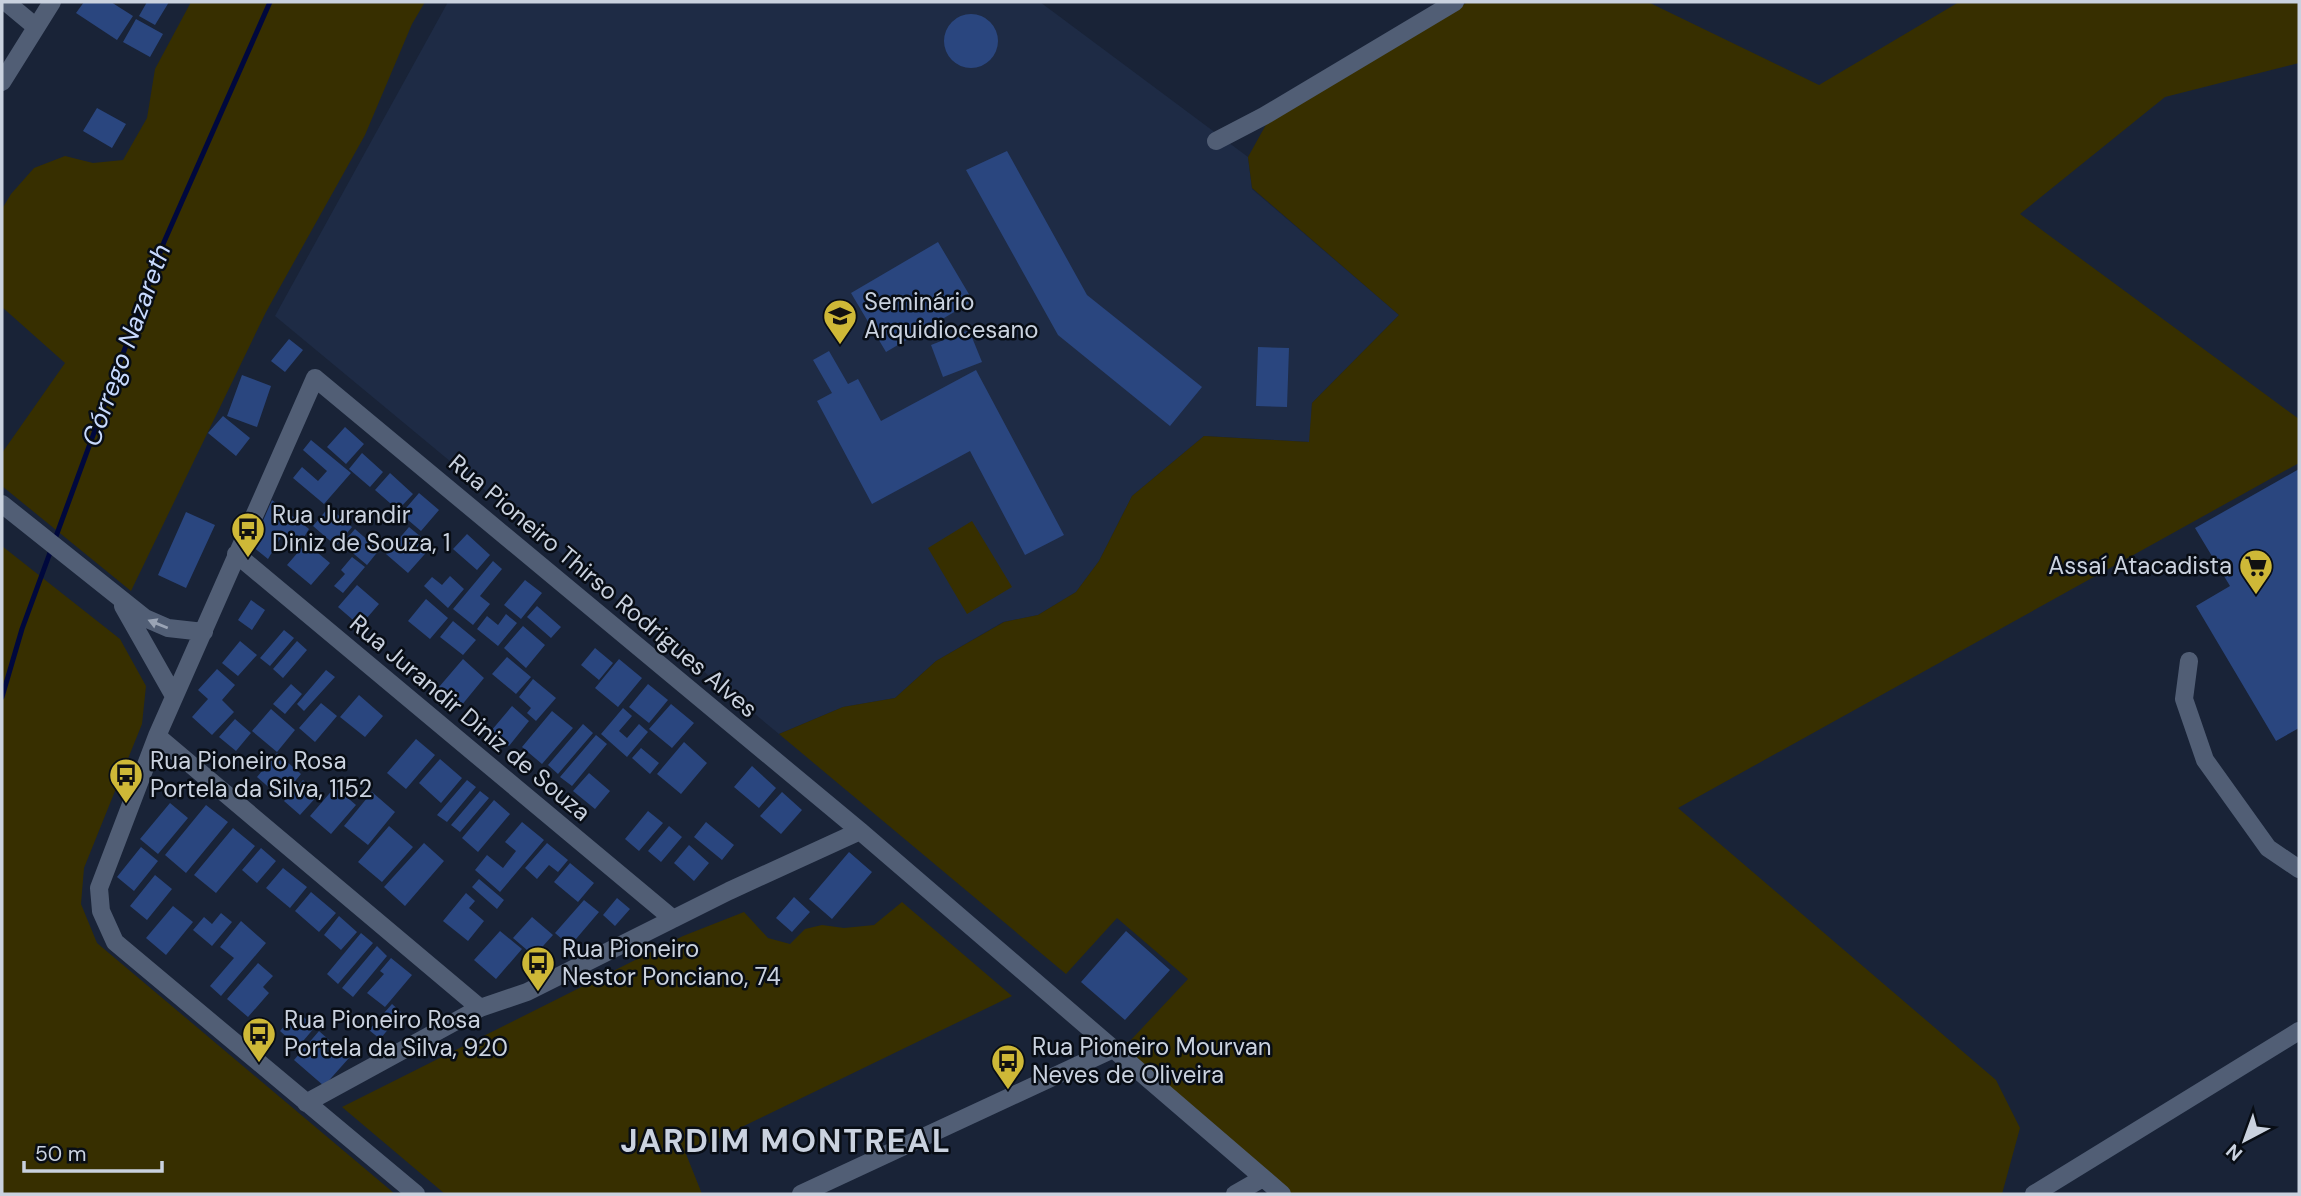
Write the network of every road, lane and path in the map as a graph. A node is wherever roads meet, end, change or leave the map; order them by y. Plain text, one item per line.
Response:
1 (6, 2) edge
2 (52, 2) edge
3 (1455, 2) edge
4 (36, 27) junction
5 (2, 82) edge
6 (1216, 141) dead end
7 (7, 508) edge
8 (236, 554) junction
9 (119, 600) junction
10 (204, 632) junction
11 (2189, 661) dead end
12 (174, 696) junction
13 (157, 736) junction
14 (860, 831) junction
15 (2299, 869) edge
16 (673, 919) junction
17 (480, 1008) junction
18 (2299, 1021) edge
19 (2292, 1035) edge
20 (1113, 1049) junction
21 (306, 1103) junction
22 (1263, 1178) junction
23 (416, 1194) edge
24 (801, 1194) edge
25 (1235, 1194) edge
26 (1282, 1194) edge
27 (2034, 1194) edge

1 - 4 street
2 - 4 street
3 - 6 street
4 - 5 street
7 - 9 street
8 - 10 street
8 - 14 street, Rua Pioneiro Thirso Rodrigues Alves
8 - 16 street, Rua Jurandir Diniz de Souza
10 -> 9 street
9 - 12 street
10 - 12 street
11 - 15 street
12 - 13 street
13 - 17 street
13 - 21 street
14 - 16 street
14 - 20 street, Rua Pioneiro Thirso Rodrigues Alves
16 - 17 street
17 - 21 street
18 - 19 street
19 - 27 street
20 - 22 street, Rua Pioneiro Thirso Rodrigues Alves
20 - 24 street
21 - 23 street
22 - 25 street
22 - 26 street, Rua Pioneiro Thirso Rodrigues Alves

